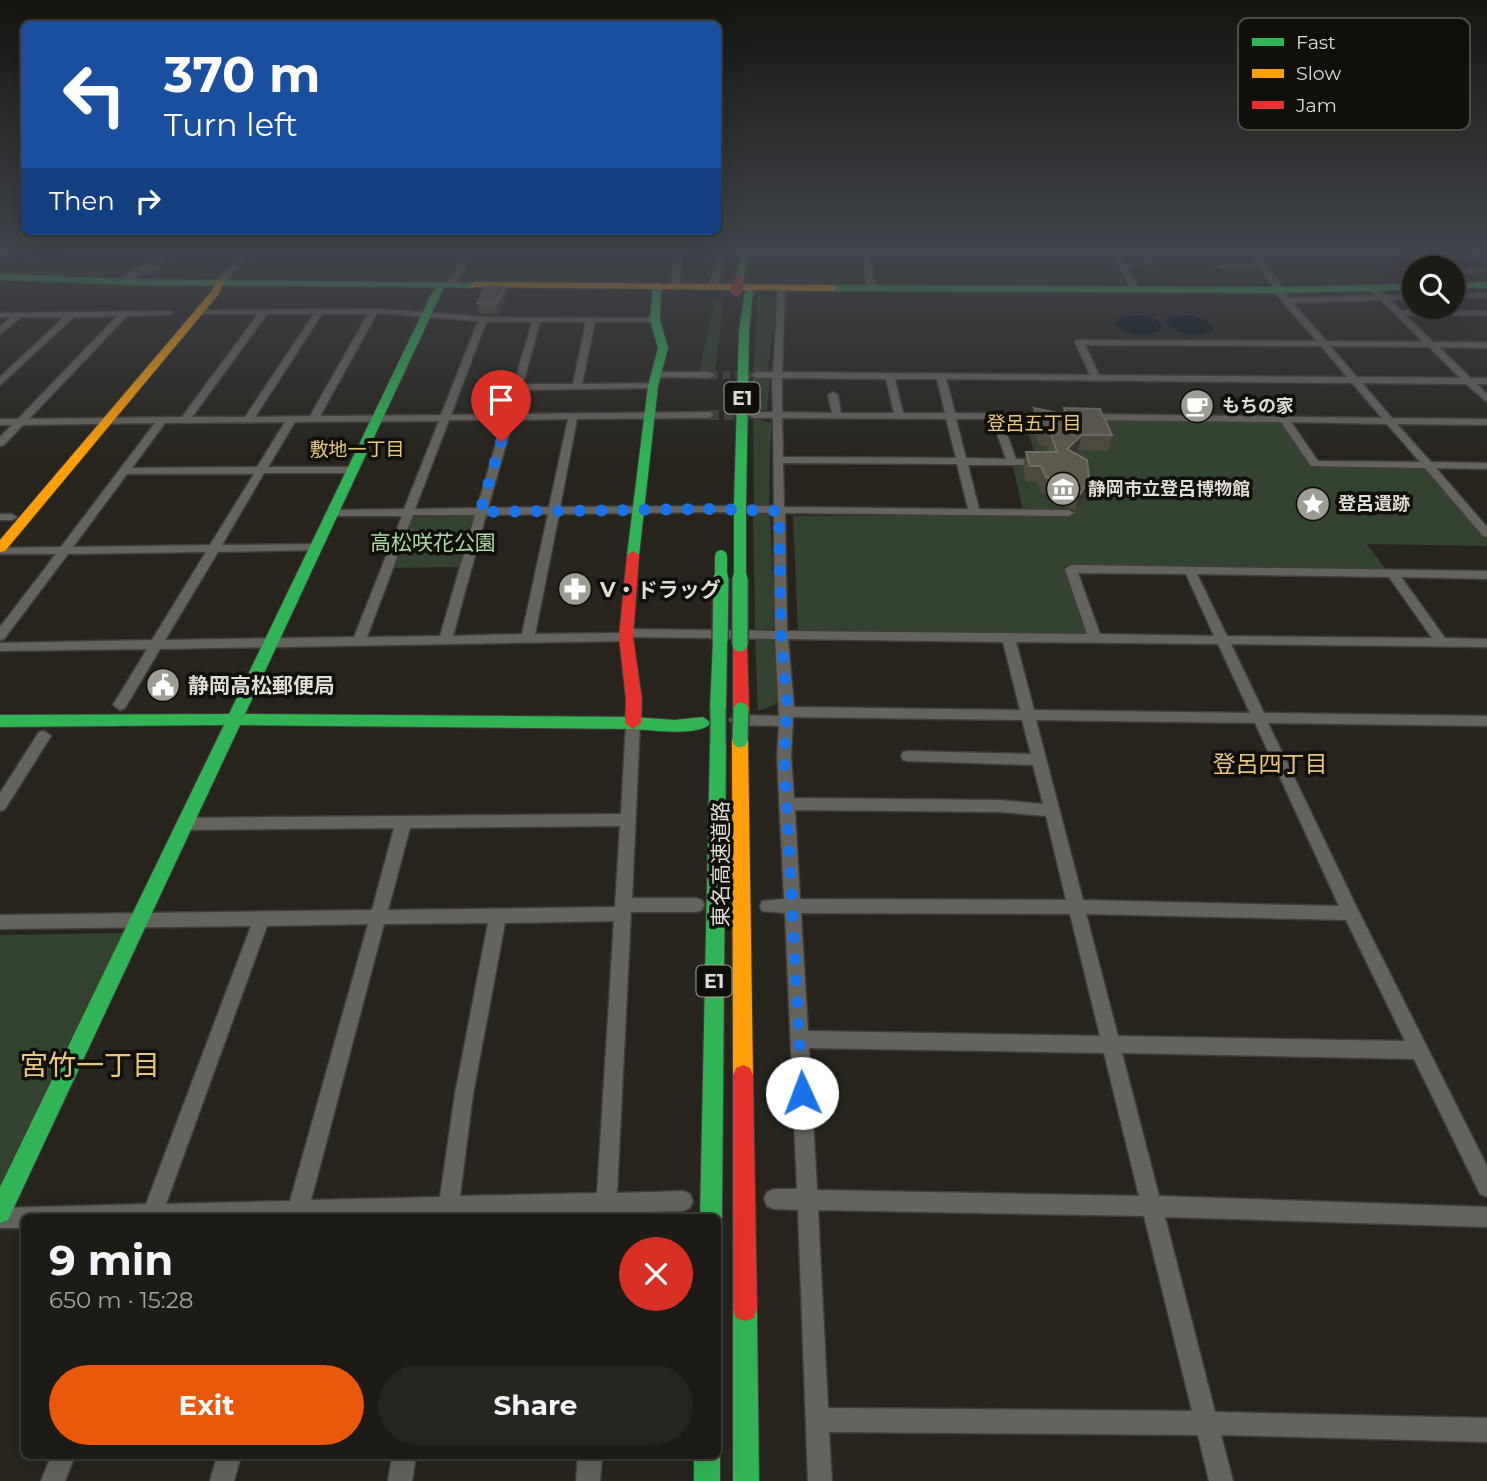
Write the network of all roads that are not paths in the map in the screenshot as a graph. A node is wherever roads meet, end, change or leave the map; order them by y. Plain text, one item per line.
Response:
1 (15, 318) edge
2 (68, 318) edge
3 (120, 318) edge
4 (184, 318) edge
5 (194, 318) edge
6 (260, 318) edge
7 (315, 318) edge
8 (370, 318) edge
9 (424, 318) edge
10 (473, 318) edge
11 (739, 318) edge
12 (744, 318) edge
13 (780, 318) edge
14 (1301, 318) edge
15 (1404, 318) edge
16 (483, 319) junction
17 (537, 319) junction
18 (591, 320) junction
19 (655, 320) joint
20 (0, 331) edge
21 (1322, 344) junction
22 (1432, 345) junction
23 (1487, 345) edge
24 (710, 375) tunnel mouth
25 (755, 376) tunnel mouth
26 (777, 376) junction
27 (890, 377) junction
28 (941, 377) junction
29 (1096, 378) junction
30 (1355, 380) junction
31 (654, 381) junction
32 (1469, 381) junction
33 (1487, 381) edge
34 (0, 382) edge
35 (517, 387) junction
36 (577, 387) junction
37 (833, 395) dead end
38 (1487, 399) edge
39 (726, 402) dead end
40 (709, 415) tunnel mouth
41 (753, 415) tunnel mouth
42 (778, 415) junction
43 (836, 415) junction
44 (899, 416) junction
45 (952, 416) junction
46 (996, 416) junction
47 (573, 417) junction
48 (649, 417) junction
49 (1064, 417) edge
50 (1078, 417) edge
51 (508, 418) junction
52 (378, 419) junction
53 (443, 419) junction
54 (1284, 419) junction
55 (291, 420) junction
56 (313, 420) junction
57 (1391, 420) junction
58 (101, 421) junction
59 (162, 421) junction
60 (184, 421) junction
61 (248, 421) junction
62 (0, 422) edge
63 (21, 422) junction
64 (1487, 422) edge
65 (0, 443) edge
66 (778, 460) junction
67 (963, 461) junction
68 (1012, 461) junction
69 (1034, 461) edge
70 (1428, 466) junction
71 (1487, 466) edge
72 (261, 470) junction
73 (352, 470) junction
74 (124, 471) junction
75 (723, 498) dead end
76 (637, 510) junction
77 (554, 511) junction
78 (779, 511) junction
79 (480, 512) junction
80 (974, 512) junction
81 (331, 513) junction
82 (408, 513) junction
83 (1069, 513) dead end
84 (6, 517) edge
85 (1472, 518) junction
86 (1487, 518) edge
87 (0, 531) edge
88 (1487, 534) edge
89 (316, 547) junction
90 (215, 548) junction
91 (0, 550) edge
92 (63, 550) junction
93 (1190, 571) junction
94 (1392, 573) junction
95 (1487, 575) edge
96 (781, 634) junction
97 (627, 635) junction
98 (0, 636) edge
99 (1008, 636) junction
100 (528, 637) junction
101 (1095, 639) junction
102 (445, 640) junction
103 (359, 641) junction
104 (1223, 641) junction
105 (272, 642) junction
106 (1442, 643) junction
107 (1487, 643) edge
108 (157, 645) junction
109 (0, 647) edge
110 (120, 705) dead end
111 (787, 716) junction
112 (1028, 716) junction
113 (234, 719) junction
114 (1260, 719) junction
115 (0, 721) edge
116 (1487, 721) edge
117 (633, 723) junction
118 (703, 723) joint
119 (44, 736) dead end
120 (908, 756) dead end
121 (1040, 760) junction
122 (787, 804) junction
123 (0, 805) edge
124 (1053, 811) junction
125 (628, 820) junction
126 (404, 821) junction
127 (186, 824) junction
128 (696, 905) dead end
129 (768, 906) dead end
130 (792, 906) junction
131 (1077, 907) junction
132 (623, 910) junction
133 (1351, 913) junction
134 (498, 915) junction
135 (378, 916) junction
136 (262, 918) junction
137 (139, 919) junction
138 (0, 922) edge
139 (800, 1039) junction
140 (1112, 1045) junction
141 (1419, 1050) junction
142 (1487, 1187) edge
143 (774, 1199) dead end
144 (806, 1200) junction
145 (683, 1201) dead end
146 (1152, 1206) junction
147 (606, 1210) edge
148 (0, 1212) edge
149 (448, 1212) edge
150 (153, 1214) edge
151 (297, 1214) edge
152 (710, 1214) edge
153 (1487, 1217) edge
154 (0, 1218) edge
155 (21, 1218) edge
156 (819, 1420) junction
157 (1206, 1423) junction
158 (1487, 1430) edge
159 (62, 1459) edge
160 (228, 1459) edge
161 (404, 1459) edge
162 (590, 1459) edge
163 (707, 1459) edge
164 (53, 1481) edge
165 (222, 1481) edge
166 (400, 1481) edge
167 (588, 1481) edge
168 (706, 1481) edge
169 (746, 1481) edge
170 (820, 1481) edge
171 (1221, 1481) edge

1 - 20 street
2 - 34 street
3 - 63 street
4 - 58 main road
5 - 58 main road
6 - 60 street
7 - 61 street
8 - 56 street
9 - 52 main road
10 - 16 street
11 - 39 main road, 東名高速道路 / E1
12 - 169 main road, 東名高速道路 / E1, bridge
13 - 26 street
14 - 21 street
15 - 22 street
16 - 17 street
16 - 53 street
17 - 18 street
17 - 35 street
18 - 19 street
18 - 36 street
19 - 31 main road
21 - 22 street
21 - 29 street
21 - 30 street
22 - 23 street
22 - 32 street
24 - 31 street
25 - 26 street
26 - 27 street
26 - 42 street
27 - 28 street
27 - 44 street
28 - 29 street
28 - 45 street
29 - 30 street
30 - 32 street
30 - 57 street
31 - 36 street
31 - 48 main road
32 - 33 street
32 - 38 street
35 - 36 street
35 - 51 street
37 - 43 street
40 - 48 street
41 - 42 street
42 - 43 street
42 - 66 street
43 - 44 street
44 - 45 street
45 - 46 street
45 - 67 street
46 - 49 street
46 - 68 street
47 - 48 street
47 - 51 street
47 - 77 street
48 - 76 main road
50 - 54 street
51 - 53 street
51 - 79 street
52 - 53 street
52 - 56 street
52 - 73 main road
53 - 82 street
54 - 57 street
54 - 70 street
55 - 56 street
55 - 61 street
55 - 72 street
57 - 64 street
57 - 70 street
58 - 59 street
58 - 63 street
58 - 84 main road
58 - 91 main road
59 - 60 street
59 - 74 street
60 - 61 street
62 - 63 street
63 - 65 street
66 - 67 street
66 - 78 street
67 - 68 street
67 - 80 street
68 - 69 street
70 - 71 street
70 - 85 street
72 - 73 street
72 - 74 street
72 - 90 street
73 - 81 main road
74 - 92 street
75 - 152 main road, 東名高速道路 / E1, bridge
76 - 77 street
76 - 78 street
76 - 97 main road
77 - 79 street
77 - 100 street
78 - 80 street
78 - 96 street
79 - 82 street
79 - 102 street
80 - 83 street
81 - 82 street
81 - 89 main road
82 - 103 street
84 - 87 main road
85 - 86 street
85 - 88 street
89 - 90 street
89 - 105 main road
90 - 92 street
90 - 108 street
91 - 92 street
92 - 98 street
93 - 94 street
93 - 101 street
93 - 104 street
94 - 95 street
94 - 106 street
96 - 97 street
96 - 99 street
96 - 111 street
97 - 100 street
97 - 117 main road
99 - 101 street
99 - 112 street
100 - 102 street
101 - 104 street
102 - 103 street
103 - 105 street
104 - 106 street
104 - 114 street
105 - 108 street
105 - 113 main road
106 - 107 street
108 - 109 street
108 - 110 street
111 - 112 street
111 - 118 street
111 - 122 street
112 - 114 street
112 - 121 street
113 - 115 main road
113 - 117 main road
113 - 127 main road
114 - 116 street
114 - 133 street
117 - 118 main road
117 - 125 street
119 - 123 street
120 - 121 street
121 - 124 street
122 - 124 street
122 - 130 street
124 - 131 street
125 - 126 street
125 - 132 street
126 - 127 street
126 - 135 street
127 - 137 main road
128 - 132 street
129 - 130 street
130 - 131 street
130 - 139 street
131 - 133 street
131 - 140 street
132 - 134 street
132 - 147 street
133 - 141 street
134 - 135 street
134 - 149 street
135 - 136 street
135 - 151 street
136 - 137 street
136 - 150 street
137 - 138 street
137 - 148 main road
139 - 140 street
139 - 144 street
140 - 141 street
140 - 146 street
141 - 142 street
143 - 144 street
144 - 146 street
144 - 156 street
145 - 147 street
146 - 153 street
146 - 157 street
147 - 149 street
149 - 151 street
154 - 155 street
156 - 157 street
156 - 170 street
157 - 158 street
157 - 171 street
159 - 164 street
160 - 165 street
161 - 166 street
162 - 167 street
163 - 168 main road

